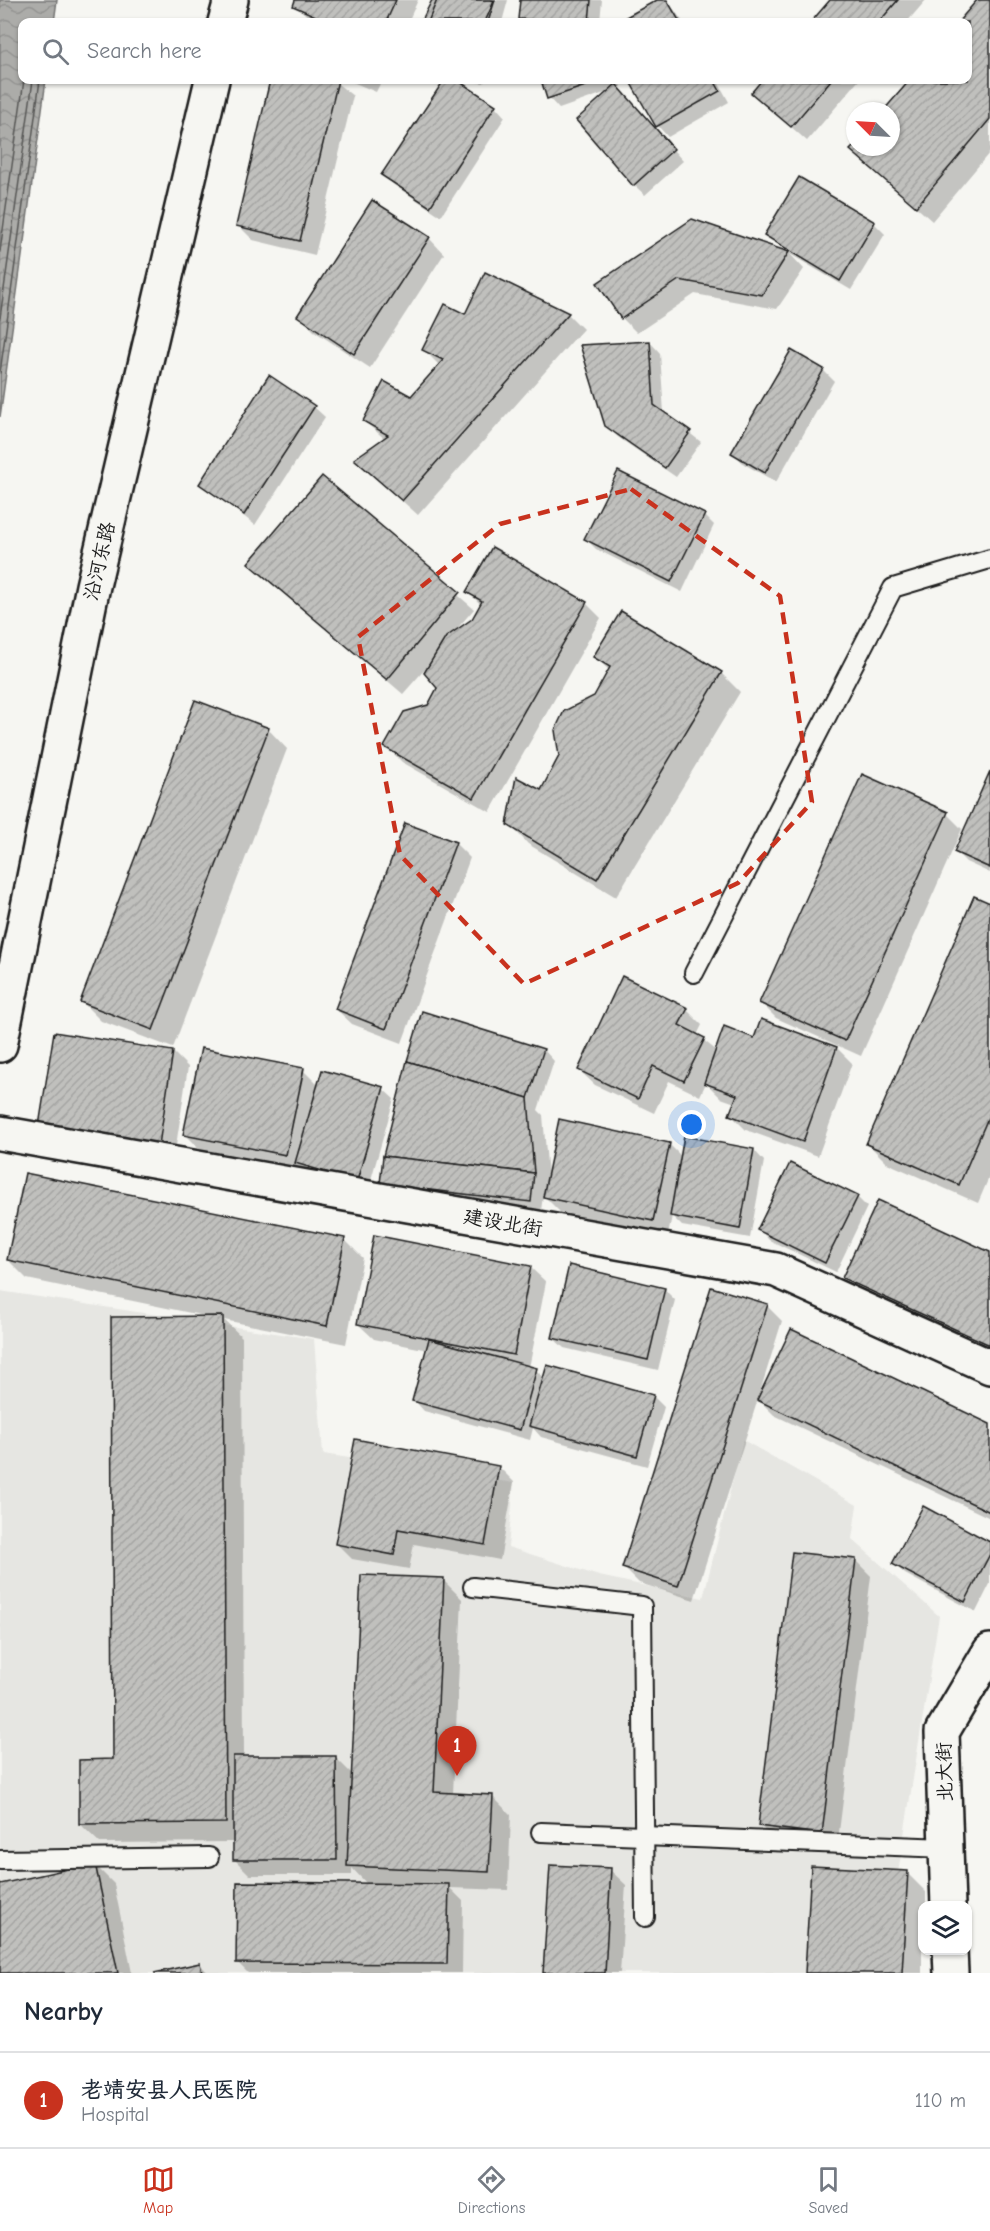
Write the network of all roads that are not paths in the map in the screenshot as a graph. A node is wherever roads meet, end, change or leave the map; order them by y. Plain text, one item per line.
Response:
1 (231, 0) edge
2 (226, 18) edge
3 (211, 84) edge
4 (990, 559) edge
5 (694, 973) dead end
6 (0, 1045) edge
7 (0, 1133) edge
8 (990, 1366) edge
9 (473, 1587) dead end
10 (990, 1651) edge
11 (541, 1832) dead end
12 (644, 1836) junction
13 (946, 1848) junction
14 (209, 1857) dead end
15 (0, 1860) edge
16 (948, 1901) edge
17 (645, 1917) dead end
18 (950, 1955) edge
19 (951, 1973) edge

1 - 2 street
3 - 6 street, 沿河东路
4 - 5 lane
7 - 8 street, 建设北街
9 - 12 lane
10 - 13 street, 北大街
11 - 12 lane
12 - 13 lane
12 - 17 lane
13 - 16 street, 北大街
14 - 15 lane
18 - 19 street

